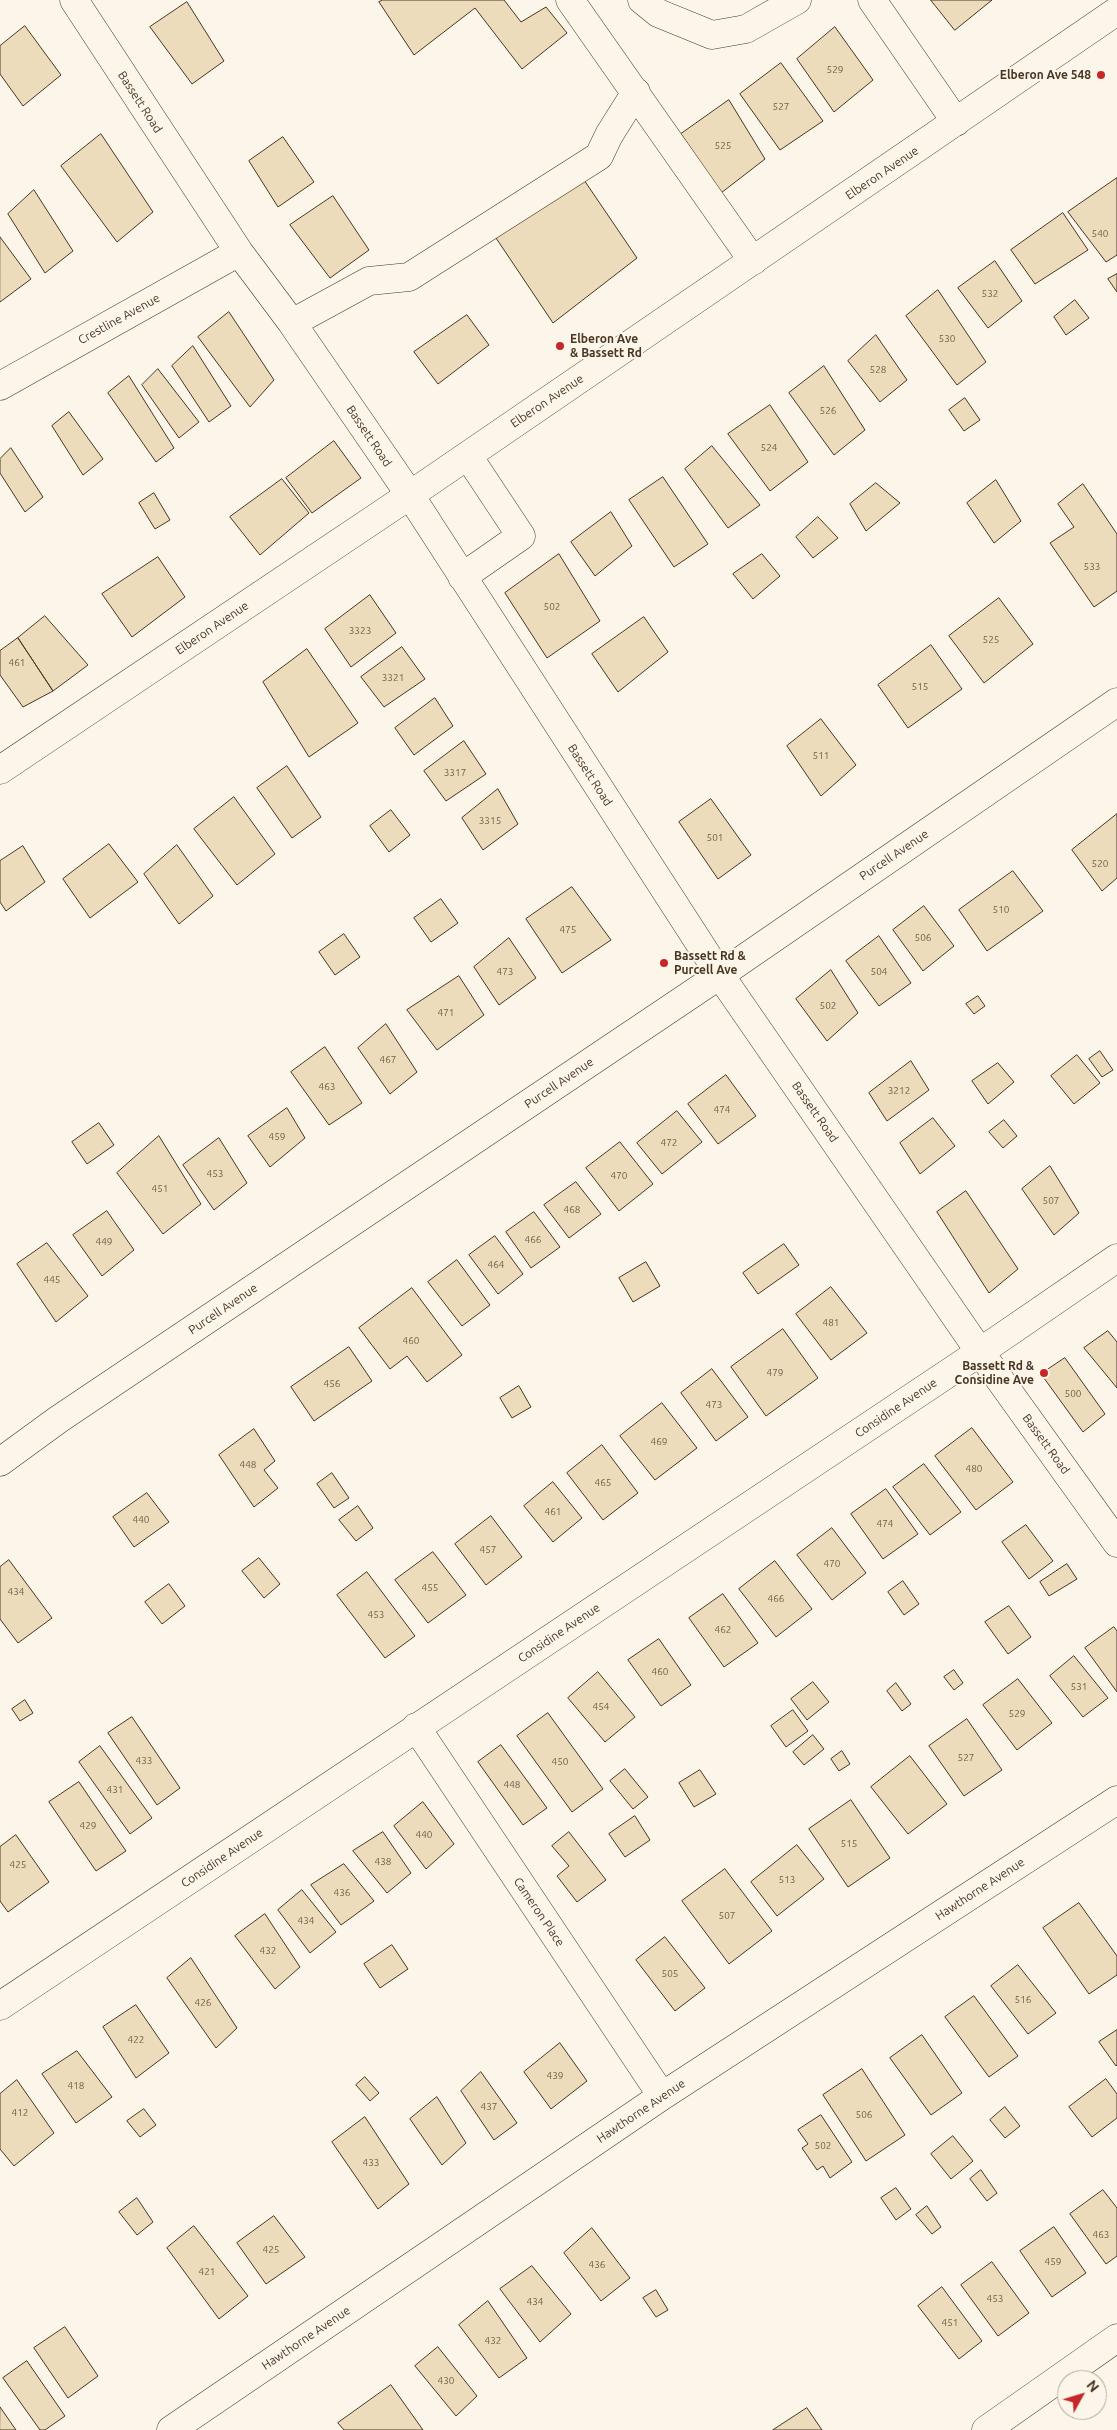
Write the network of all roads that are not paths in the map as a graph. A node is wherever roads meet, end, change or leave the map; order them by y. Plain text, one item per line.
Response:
1 (74, 0) edge
2 (570, 0) edge
3 (642, 0) edge
4 (797, 0) edge
5 (872, 0) edge
6 (1117, 11) edge
7 (636, 92) junction
8 (956, 122) junction
9 (239, 252) junction
10 (753, 261) junction
11 (292, 323) junction
12 (0, 386) edge
13 (468, 456) junction
14 (410, 495) junction
15 (462, 577) junction
16 (1117, 702) edge
17 (0, 770) edge
18 (720, 974) junction
19 (1117, 1258) edge
20 (980, 1352) junction
21 (0, 1462) edge
22 (1117, 1543) edge
23 (416, 1727) junction
24 (1117, 1800) edge
25 (0, 2006) edge
26 (662, 2096) junction
27 (1114, 2346) edge
28 (171, 2430) edge
29 (986, 2430) edge

1 - 9 street, Bassett Road
2 - 7 street
3 - 4 street
5 - 8 street
6 - 8 street, Elberon Avenue
7 - 10 street
7 - 11 street
8 - 10 street, Elberon Avenue
9 - 11 street, Bassett Road
9 - 12 street, Crestline Avenue
10 - 13 street, Elberon Avenue
11 - 14 street, Bassett Road
13 - 14 street, Elberon Avenue
13 - 15 street
14 - 15 street, Bassett Road
14 - 17 street, Elberon Avenue
15 - 18 street, Bassett Road
16 - 18 street, Purcell Avenue
18 - 20 street, Bassett Road
18 - 21 street, Purcell Avenue
19 - 20 street, Considine Avenue
20 - 22 street, Bassett Road
20 - 23 street, Considine Avenue
23 - 25 street, Considine Avenue
23 - 26 street, Cameron Place
24 - 26 street, Hawthorne Avenue
26 - 28 street, Hawthorne Avenue
27 - 29 street

